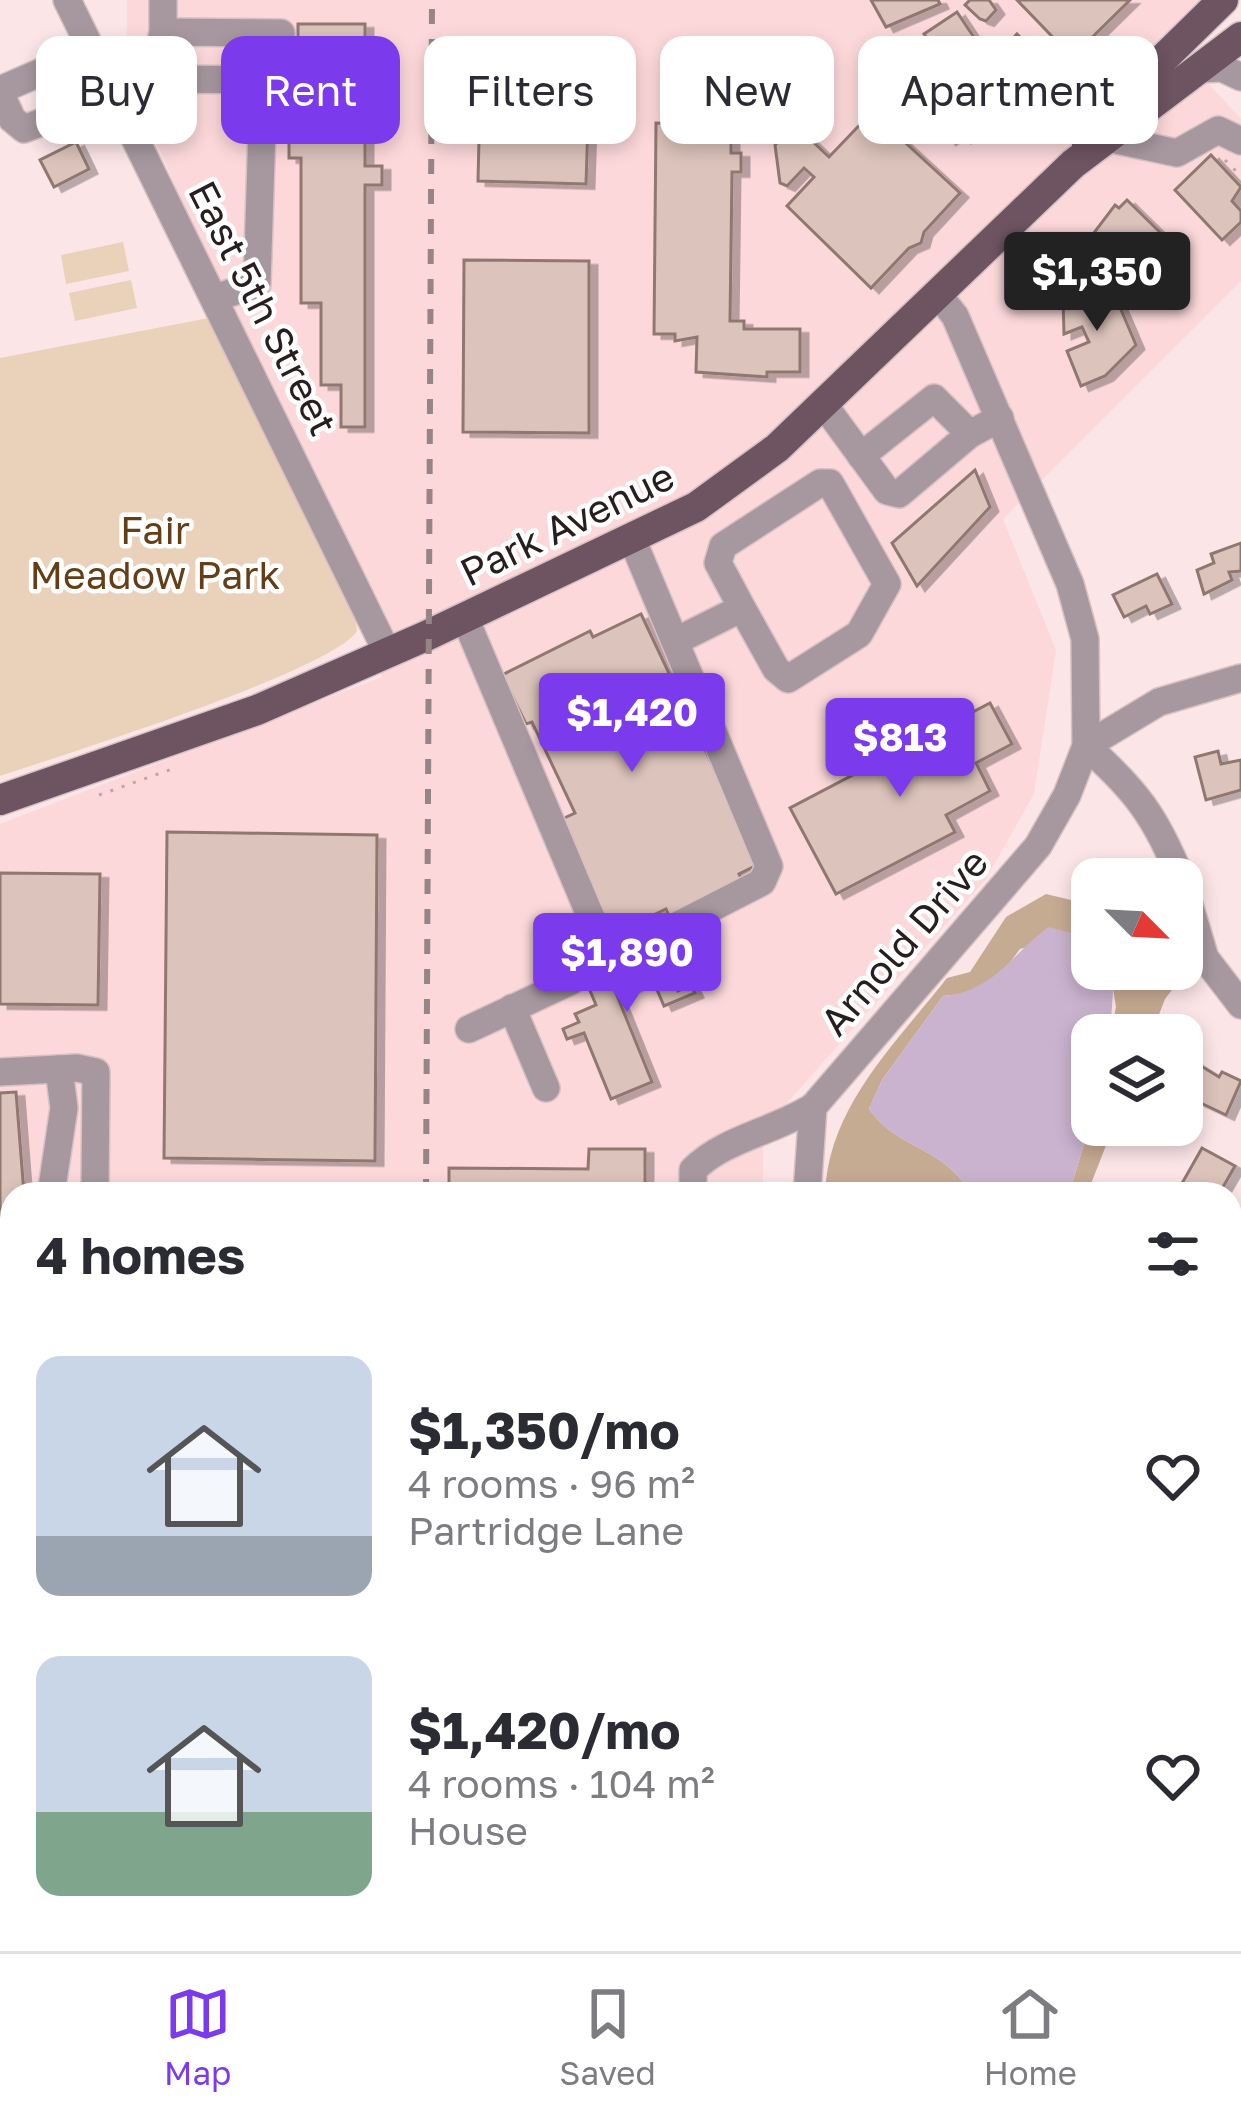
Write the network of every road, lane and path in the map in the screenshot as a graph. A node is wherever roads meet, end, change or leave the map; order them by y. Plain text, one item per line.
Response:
1 (67, 0) edge
2 (163, 0) edge
3 (1202, 0) edge
4 (1223, 0) edge
5 (1241, 9) edge
6 (163, 32) junction
7 (1185, 35) junction
8 (85, 36) edge
9 (162, 36) edge
10 (1241, 37) edge
11 (1199, 70) junction
12 (36, 75) edge
13 (1241, 77) edge
14 (197, 80) edge
15 (1158, 83) edge
16 (0, 91) edge
17 (1158, 100) edge
18 (36, 124) edge
19 (1241, 141) edge
20 (137, 144) edge
21 (261, 144) edge
22 (1099, 144) edge
23 (1129, 144) edge
24 (1073, 164) junction
25 (940, 297) junction
26 (214, 298) junction
27 (824, 405) junction
28 (1000, 418) junction
29 (970, 434) junction
30 (861, 456) junction
31 (719, 490) junction
32 (743, 533) junction
33 (632, 539) junction
34 (742, 608) junction
35 (464, 619) junction
36 (676, 641) junction
37 (387, 652) junction
38 (1241, 678) edge
39 (1086, 746) junction
40 (175, 768) dead end
41 (99, 795) dead end
42 (0, 800) edge
43 (1173, 858) edge
44 (596, 929) junction
45 (1203, 954) edge
46 (1241, 1005) edge
47 (512, 1008) junction
48 (469, 1029) dead end
49 (59, 1069) junction
50 (0, 1072) edge
51 (546, 1088) dead end
52 (812, 1107) junction
53 (53, 1182) edge
54 (95, 1182) edge
55 (693, 1182) edge
56 (808, 1182) edge

1 - 8 street, East 5th Street
2 - 6 street
3 - 7 main road
4 - 7 main road, Park Avenue
5 - 15 main road
6 - 9 street
6 - 14 street
7 - 24 main road, Park Avenue
10 - 11 main road, Park Avenue
11 - 13 street
11 - 17 main road, Park Avenue
12 - 16 street
16 - 18 street
19 - 23 street
20 - 26 street, East 5th Street
21 - 26 street
22 - 24 main road, Park Avenue
24 - 25 main road, Park Avenue
25 - 27 main road, Park Avenue
25 - 28 street
26 - 37 street, East 5th Street
27 - 30 street
27 - 31 main road, Park Avenue
28 - 29 street
28 - 39 street
29 - 30 street
29 - 30 street
31 - 32 street
31 - 33 main road, Park Avenue
32 - 34 street
32 - 34 street
33 - 35 main road, Park Avenue
33 - 36 street
34 - 36 street
35 - 37 main road, Park Avenue
35 - 44 street
36 - 44 street
37 - 42 main road, Park Avenue
38 - 39 street
39 - 43 street
39 - 52 street, Arnold Drive
40 - 41 path
44 - 47 street
45 - 46 street
47 - 48 street
47 - 51 street
49 - 50 street
49 - 53 street
49 - 54 street
52 - 55 street
52 - 56 street

